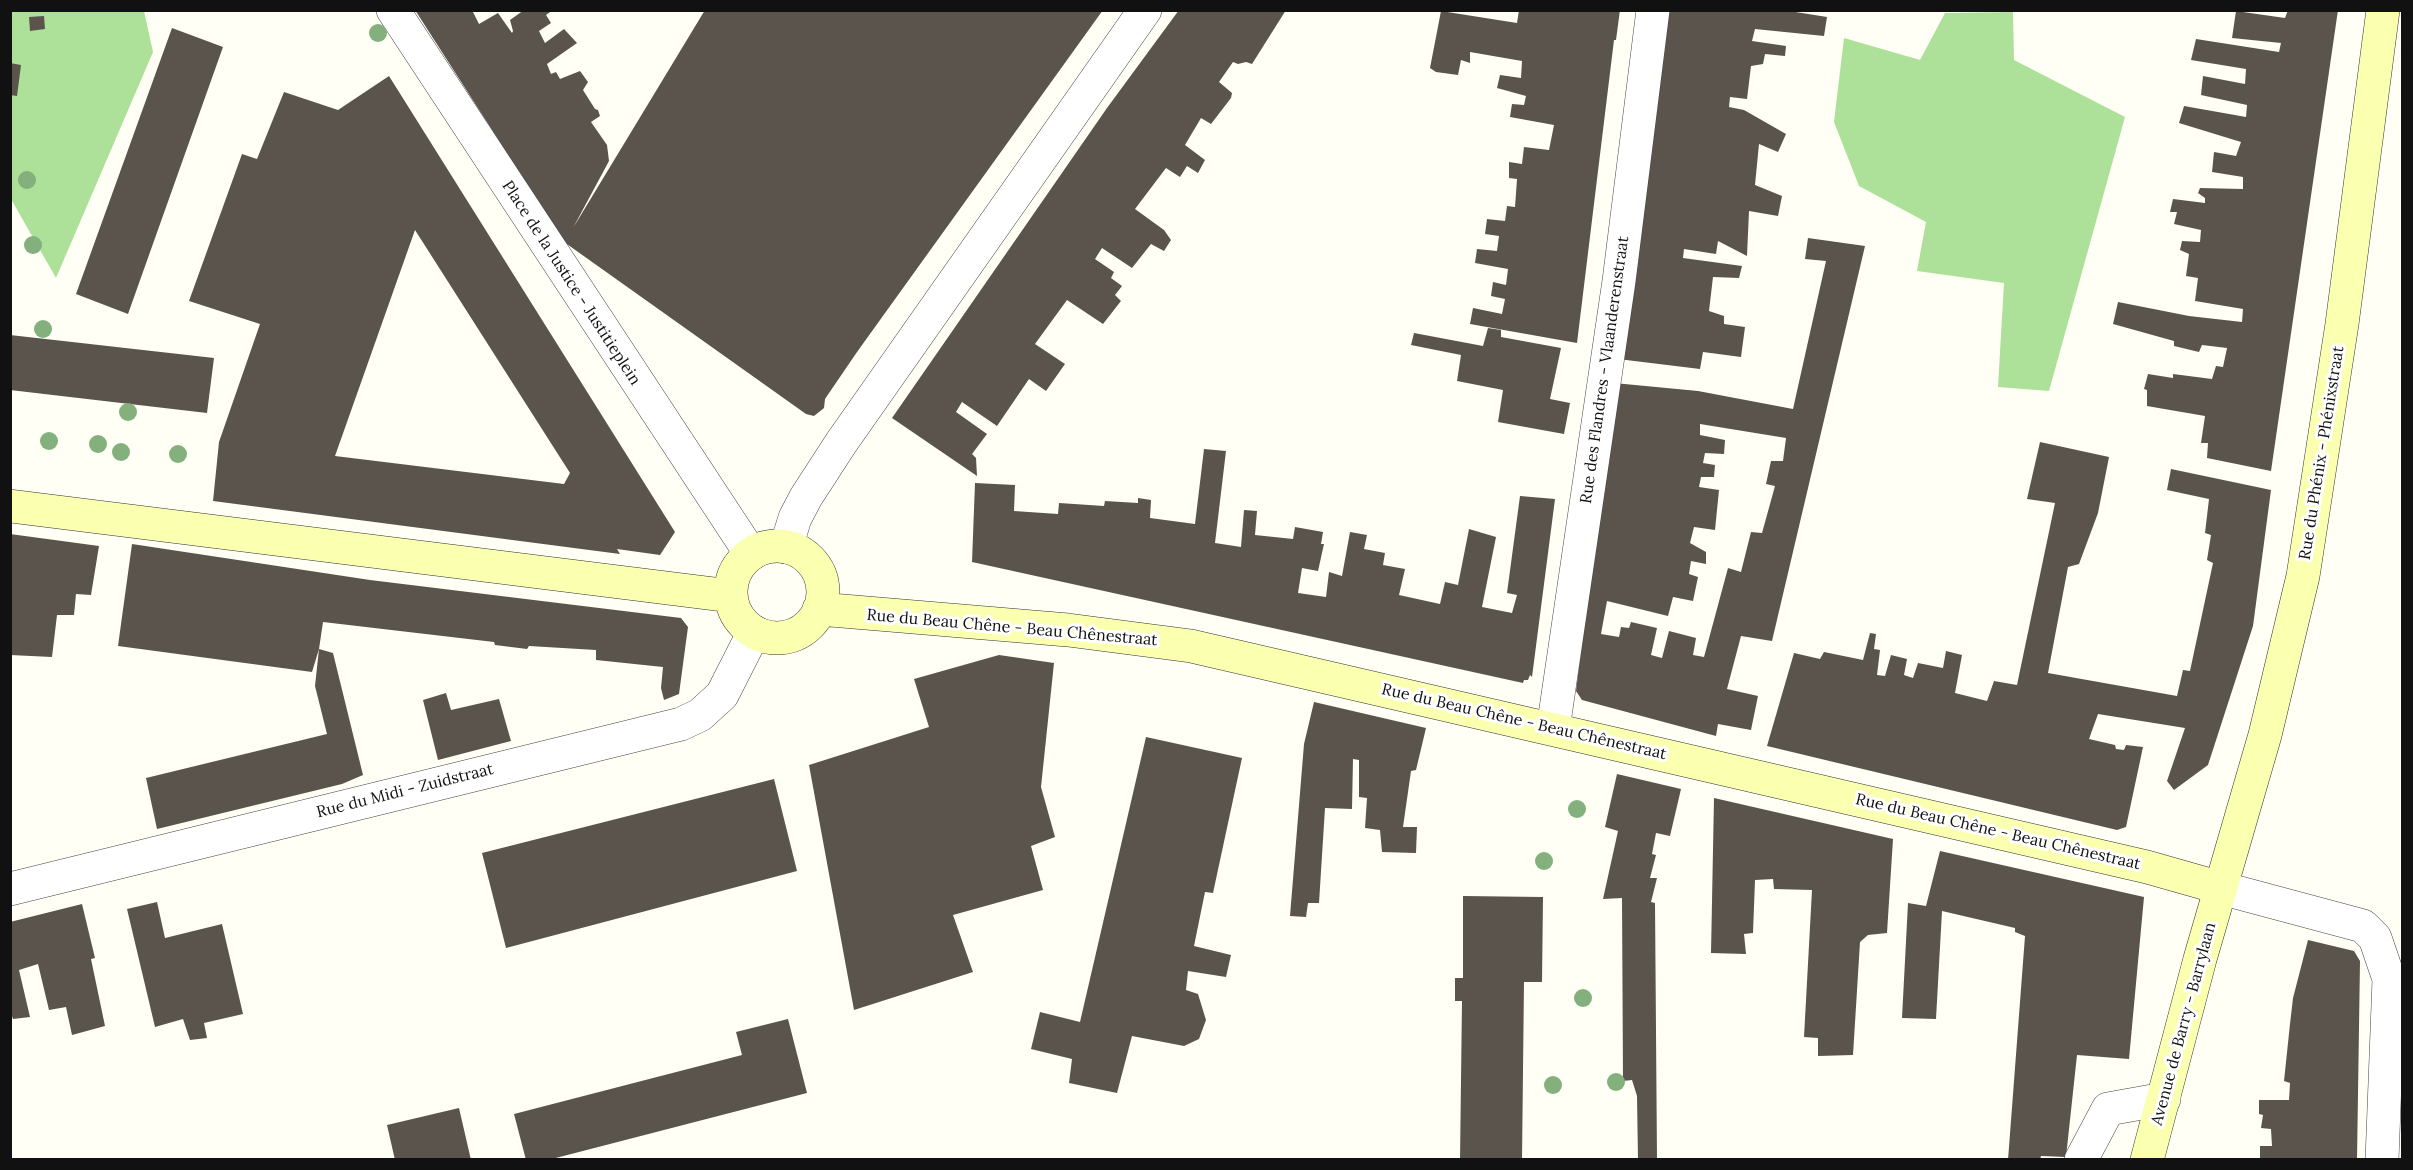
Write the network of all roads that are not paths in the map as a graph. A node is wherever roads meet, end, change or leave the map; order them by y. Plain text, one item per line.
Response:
1 (393, 10) edge
2 (1145, 10) edge
3 (1653, 10) edge
4 (2383, 10) edge
5 (10, 506) edge
6 (786, 547) junction
7 (751, 554) junction
8 (731, 596) junction
9 (819, 609) junction
10 (754, 632) junction
11 (1553, 729) junction
12 (2221, 888) junction
13 (10, 889) edge
14 (2164, 1098) junction
15 (2081, 1160) edge
16 (2148, 1160) edge
17 (2382, 1160) edge

1 - 7 street, Place de la Justice - Justitieplein
2 - 6 street
3 - 11 street, Rue des Flandres - Vlaanderenstraat
4 - 12 street, Rue du Phénix - Phénixstraat
5 - 8 street
6 - 7 street
6 - 9 street
7 - 8 street
8 - 10 street
9 - 10 street
9 - 11 street, Rue du Beau Chêne - Beau Chênestraat
10 - 13 street, Rue du Midi - Zuidstraat
11 - 12 street, Rue du Beau Chêne - Beau Chênestraat
12 - 14 street, Avenue de Barry - Barrylaan
12 - 17 street
14 - 15 street
14 - 16 street, Avenue de Barry - Barrylaan

